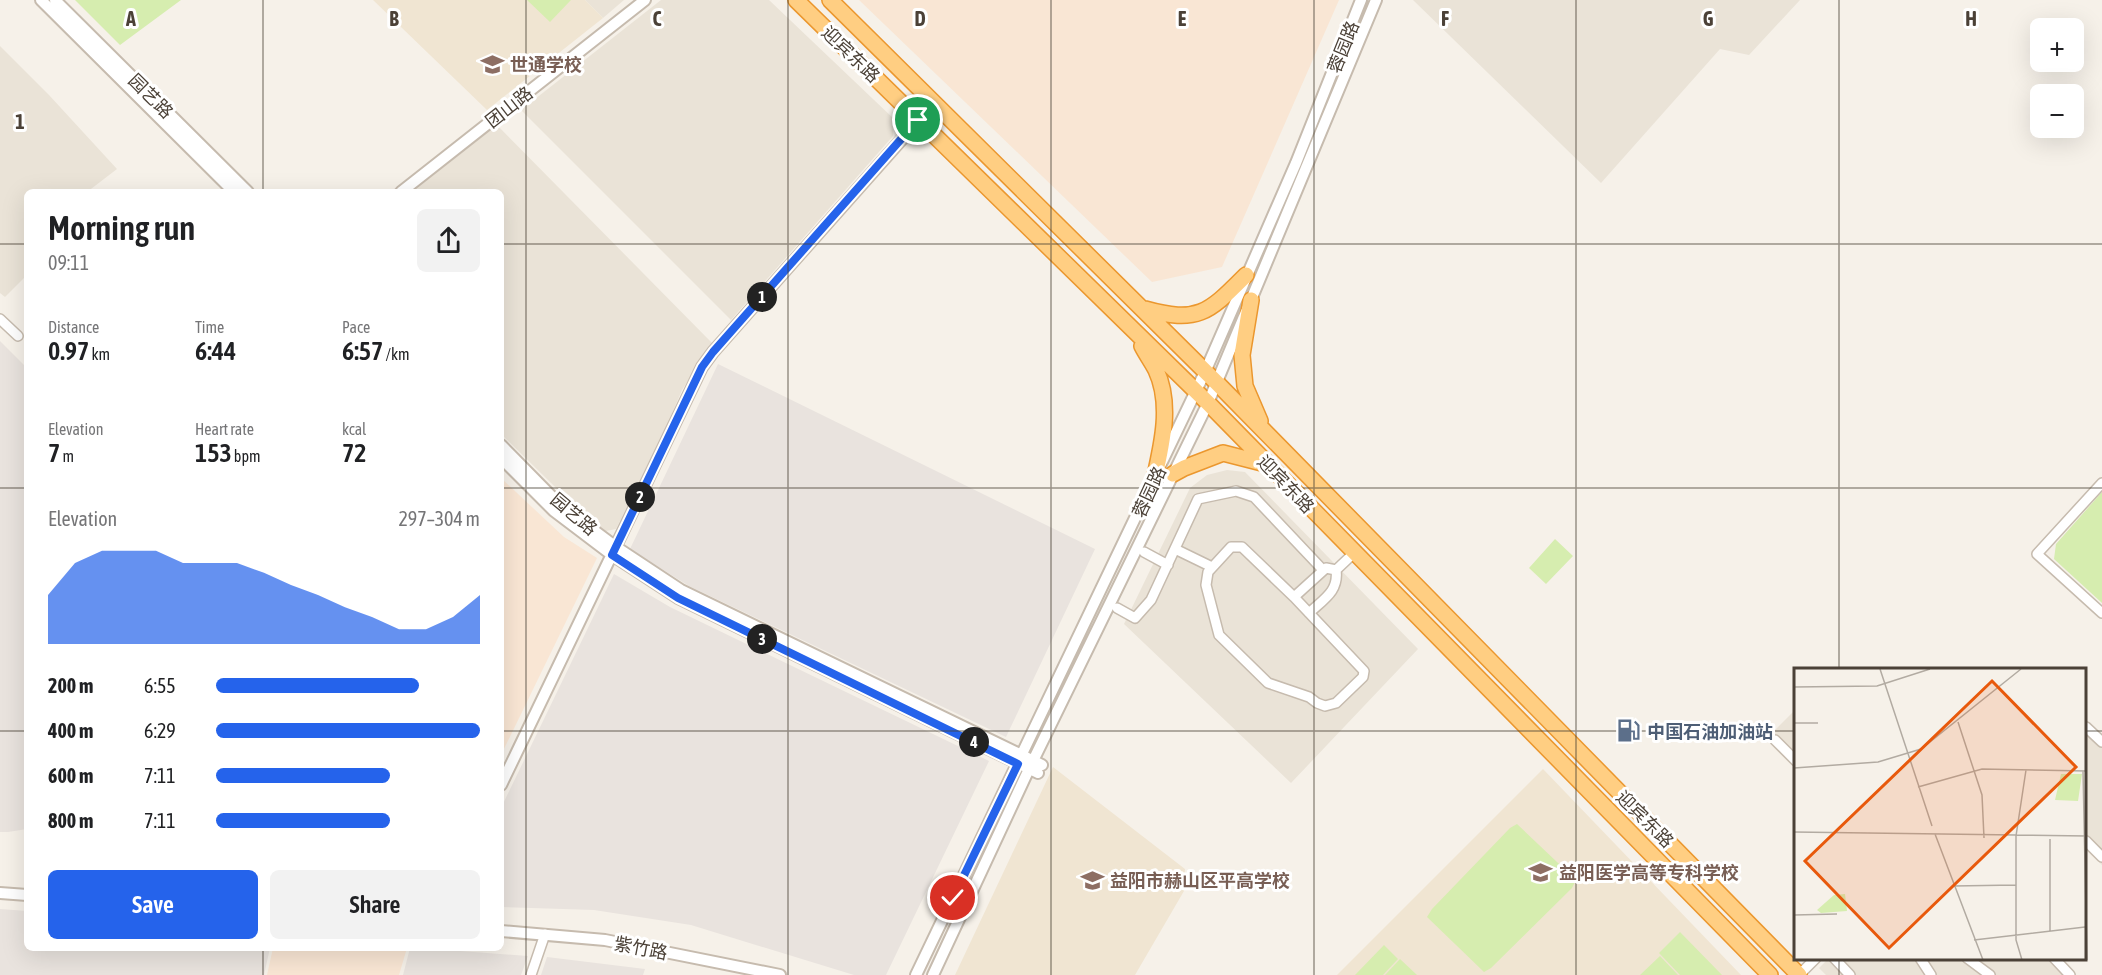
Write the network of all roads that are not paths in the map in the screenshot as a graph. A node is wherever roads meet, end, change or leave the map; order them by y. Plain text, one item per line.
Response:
1 (41, 0) edge
2 (55, 0) edge
3 (645, 0) edge
4 (796, 0) edge
5 (830, 0) edge
6 (1361, 0) edge
7 (1376, 0) edge
8 (934, 103) junction
9 (918, 120) junction
10 (231, 189) edge
11 (245, 189) edge
12 (405, 189) edge
13 (1246, 275) junction
14 (1251, 300) junction
15 (1140, 307) junction
16 (0, 319) edge
17 (1128, 326) junction
18 (18, 336) dead end
19 (1205, 372) junction
20 (1217, 383) junction
21 (1195, 391) junction
22 (1208, 403) junction
23 (1265, 432) junction
24 (504, 448) edge
25 (504, 461) edge
26 (1296, 463) junction
27 (1267, 465) junction
28 (1173, 474) junction
29 (1281, 478) junction
30 (1154, 480) junction
31 (2102, 483) edge
32 (1175, 549) junction
33 (614, 551) junction
34 (1144, 552) dead end
35 (1354, 553) junction
36 (1168, 564) junction
37 (1212, 567) junction
38 (1323, 570) junction
39 (1336, 570) junction
40 (1294, 597) junction
41 (1117, 608) dead end
42 (1310, 613) junction
43 (2102, 613) edge
44 (1554, 726) junction
45 (2087, 729) edge
46 (1775, 740) dead end
47 (1539, 741) junction
48 (2102, 742) edge
49 (1794, 759) edge
50 (1021, 760) junction
51 (1036, 767) junction
52 (504, 779) edge
53 (2087, 844) edge
54 (2102, 857) edge
55 (0, 893) edge
56 (24, 895) edge
57 (504, 931) edge
58 (545, 934) junction
59 (1814, 960) edge
60 (1836, 960) edge
61 (1921, 960) edge
62 (1970, 960) edge
63 (2056, 960) edge
64 (531, 975) edge
65 (780, 975) edge
66 (916, 975) edge
67 (933, 975) edge
68 (1770, 975) edge
69 (1799, 975) edge
70 (1850, 975) edge
71 (1931, 975) edge
72 (1990, 975) edge
73 (2070, 975) edge

1 - 10 street, 园艺路
2 - 11 street, 园艺路
3 - 12 street, 团山路
4 - 9 highway, 迎宾东路
5 - 8 highway, 迎宾东路
6 - 13 street, 蓉园路
7 - 14 street, 蓉园路
8 - 9 street
8 - 15 highway, 迎宾东路
9 - 17 highway, 迎宾东路
9 - 33 street
13 - 15 highway
13 - 19 street, 蓉园路
14 - 20 street, 蓉园路
14 - 23 highway
15 - 17 highway
15 - 19 highway, 迎宾东路
16 - 18 street
17 - 21 highway, 迎宾东路
17 - 30 highway
19 - 20 highway, 迎宾东路
19 - 21 street, 蓉园路
20 - 22 street, 蓉园路
20 - 23 highway, 迎宾东路
21 - 22 highway, 迎宾东路
21 - 30 street, 蓉园路
22 - 27 highway, 迎宾东路
22 - 28 street, 蓉园路
23 - 26 highway, 迎宾东路
24 - 33 street, 园艺路
25 - 33 street, 园艺路
26 - 29 highway
26 - 44 highway, 迎宾东路
27 - 28 highway
27 - 29 highway, 迎宾东路
28 - 51 street, 蓉园路
29 - 35 highway, 迎宾东路
30 - 50 street, 蓉园路
31 - 43 street
32 - 36 street
32 - 37 street
32 - 38 street
33 - 50 street, 园艺路
33 - 52 street
34 - 36 street
35 - 39 street
35 - 47 highway, 迎宾东路
36 - 41 street
37 - 40 street
37 - 42 street
38 - 39 street
38 - 40 street
39 - 42 street
40 - 42 street
44 - 47 highway
44 - 69 highway, 迎宾东路
45 - 48 street
46 - 49 street
47 - 68 highway, 迎宾东路
50 - 51 street, 园艺路
50 - 66 street, 蓉园路
51 - 67 street, 蓉园路
53 - 54 street
55 - 56 street
57 - 58 street, 紫竹路
58 - 64 street
58 - 65 street, 紫竹路
59 - 69 street
60 - 70 street
61 - 71 street
62 - 72 street
63 - 73 street

